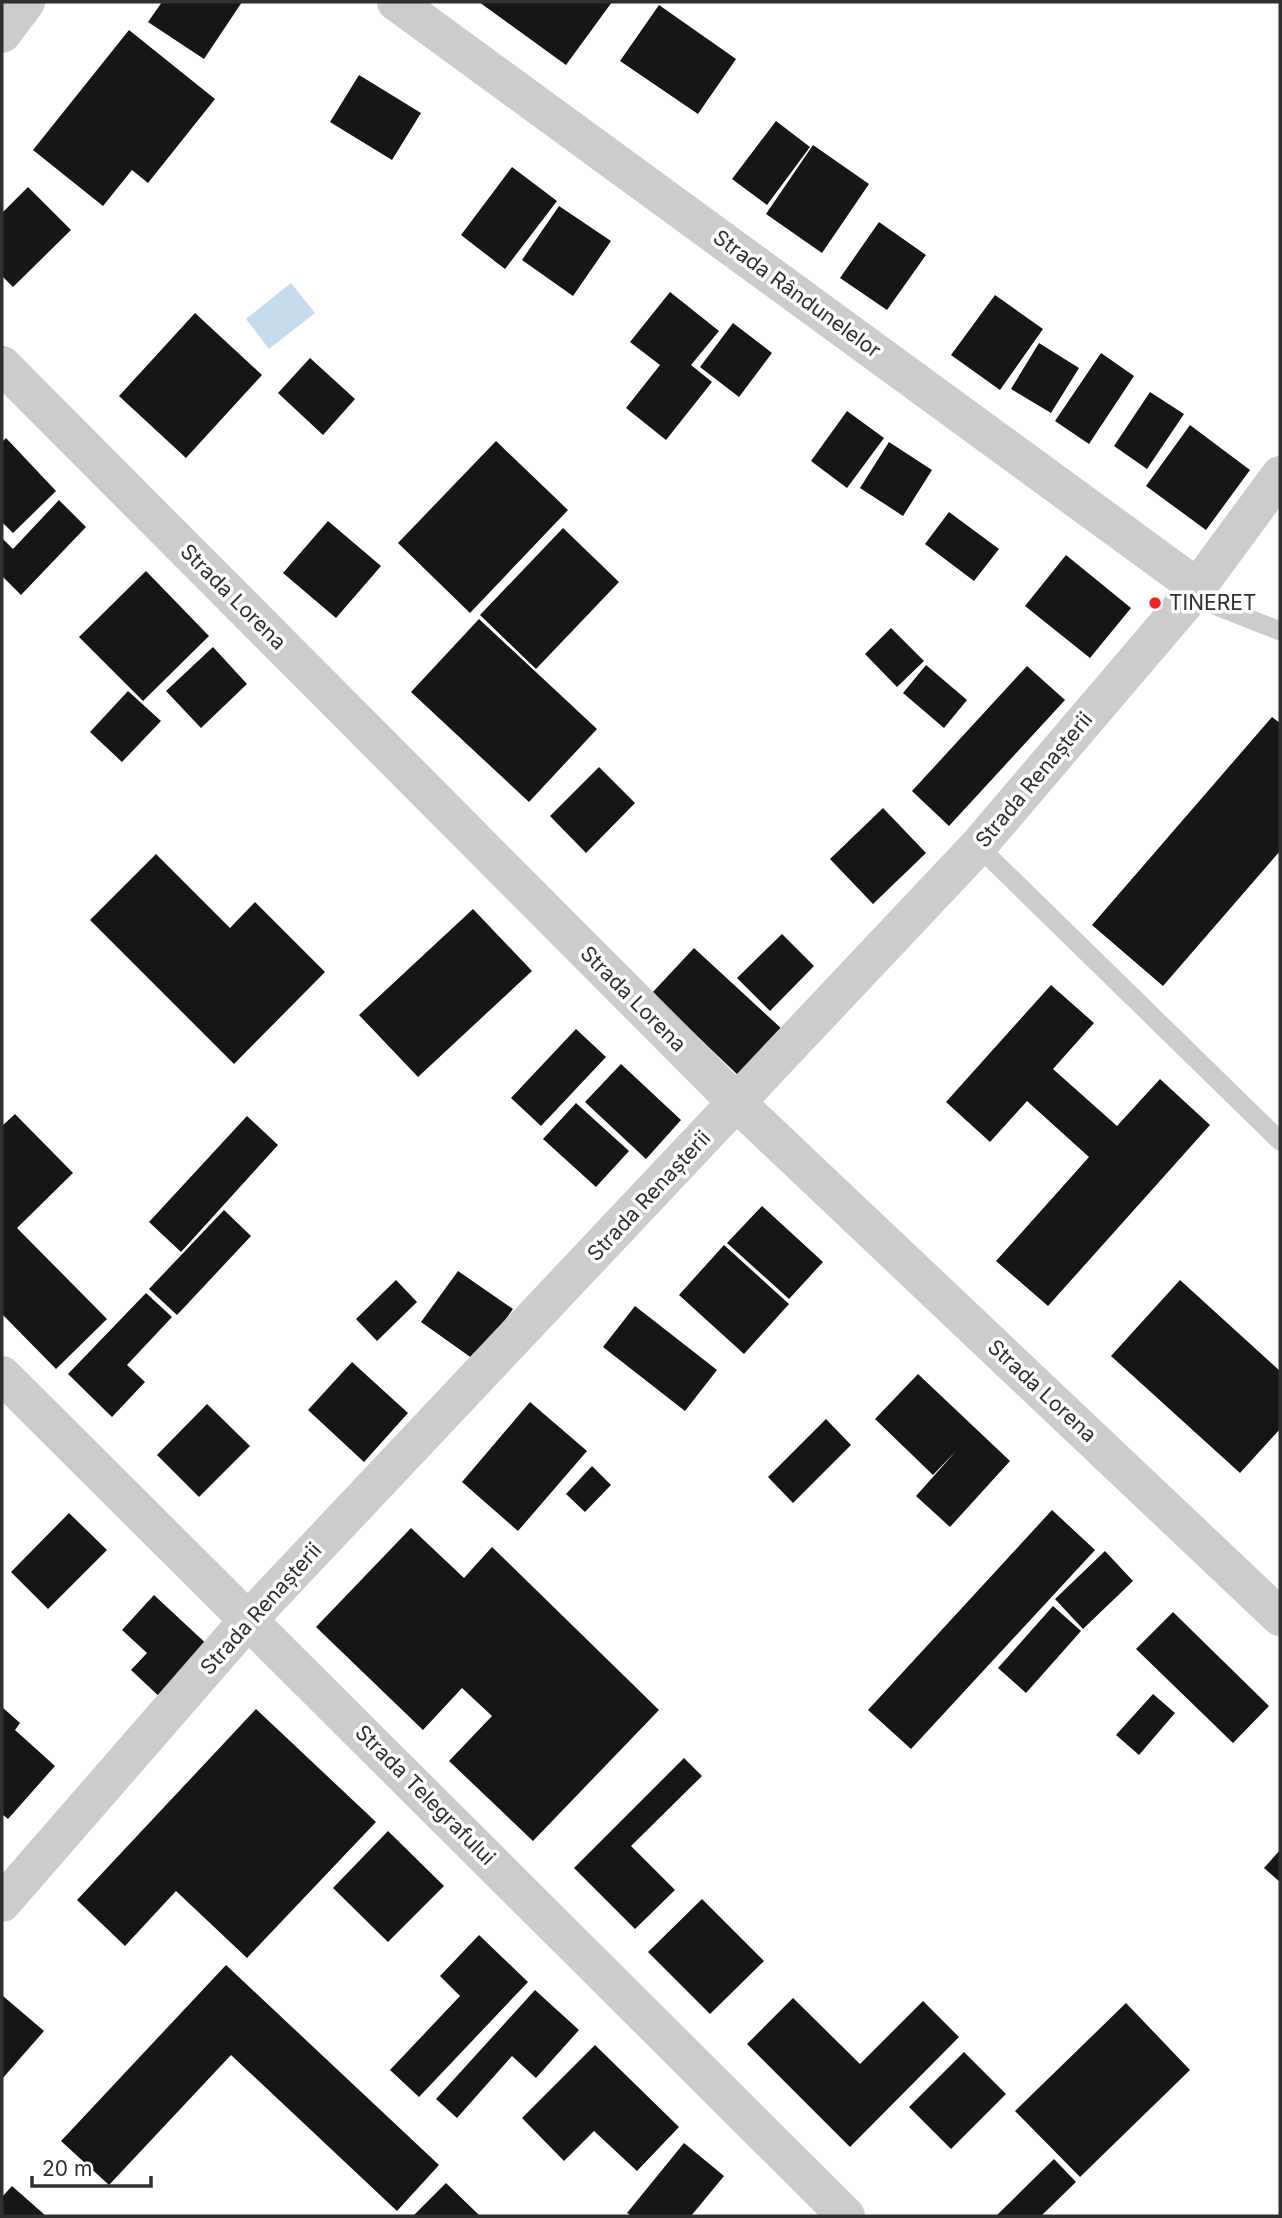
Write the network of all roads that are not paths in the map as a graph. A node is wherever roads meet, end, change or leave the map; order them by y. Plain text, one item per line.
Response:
1 (26, 2) edge
2 (396, 2) edge
3 (2, 34) edge
4 (2, 365) edge
5 (1280, 475) edge
6 (1194, 592) junction
7 (1280, 631) edge
8 (978, 846) junction
9 (737, 1103) junction
10 (1280, 1141) edge
11 (2, 1376) edge
12 (1280, 1617) edge
13 (249, 1619) junction
14 (2, 1903) edge
15 (846, 2216) edge

1 - 3 street
2 - 6 street, Strada Rândunelelor
4 - 9 street, Strada Lorena
5 - 6 street, Strada Renașterii
6 - 7 lane
6 - 8 street, Strada Renașterii
8 - 9 street, Strada Renașterii
8 - 10 lane
9 - 12 street, Strada Lorena
9 - 13 street, Strada Renașterii
11 - 13 street, Strada Telegrafului
13 - 14 street, Strada Renașterii
13 - 15 street, Strada Telegrafului

